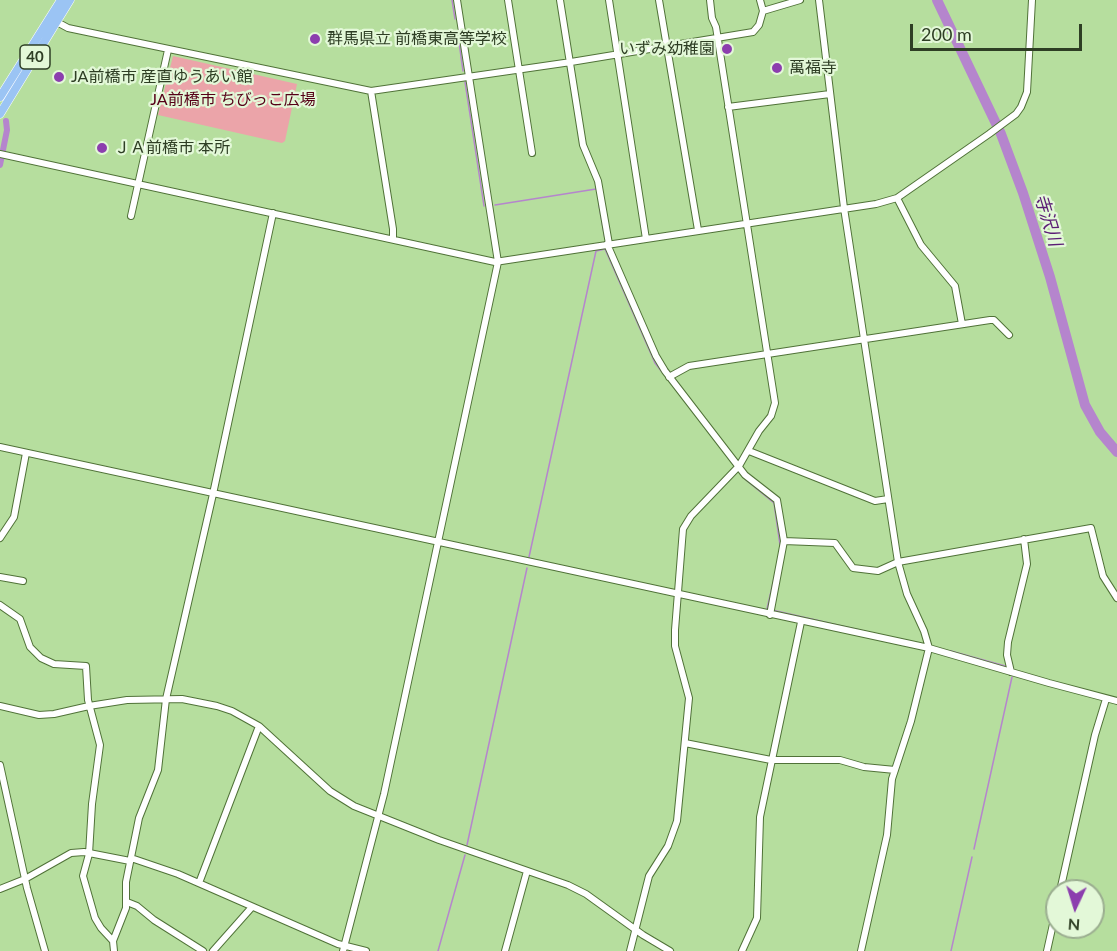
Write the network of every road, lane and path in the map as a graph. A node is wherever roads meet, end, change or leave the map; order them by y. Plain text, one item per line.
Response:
1 (61, 0) edge
2 (70, 0) edge
3 (457, 0) edge
4 (508, 0) edge
5 (560, 0) edge
6 (609, 0) edge
7 (660, 0) edge
8 (710, 0) edge
9 (760, 0) edge
10 (800, 0) edge
11 (819, 0) edge
12 (1032, 0) edge
13 (763, 11) junction
14 (53, 20) junction
15 (718, 38) junction
16 (667, 46) junction
17 (168, 50) junction
18 (618, 54) junction
19 (571, 62) junction
20 (519, 70) junction
21 (469, 77) junction
22 (371, 91) junction
23 (830, 94) junction
24 (0, 97) edge
25 (728, 107) junction
26 (0, 114) edge
27 (532, 153) dead end
28 (2, 155) edge
29 (138, 184) junction
30 (897, 198) junction
31 (844, 208) junction
32 (273, 213) junction
33 (131, 216) dead end
34 (747, 223) junction
35 (698, 230) junction
36 (393, 239) junction
37 (646, 239) junction
38 (608, 244) junction
39 (498, 262) junction
40 (962, 324) junction
41 (1009, 335) dead end
42 (864, 339) junction
43 (767, 354) junction
44 (669, 377) junction
45 (0, 447) edge
46 (749, 450) junction
47 (26, 453) junction
48 (739, 466) junction
49 (213, 494) junction
50 (888, 500) junction
51 (0, 538) edge
52 (1024, 539) junction
53 (784, 541) junction
54 (439, 543) junction
55 (898, 562) junction
56 (0, 577) edge
57 (23, 581) dead end
58 (678, 595) junction
59 (1117, 598) edge
60 (0, 605) edge
61 (770, 615) junction
62 (801, 622) junction
63 (929, 648) junction
64 (1011, 672) junction
65 (166, 699) junction
66 (1106, 699) junction
67 (1117, 700) edge
68 (89, 705) junction
69 (0, 706) edge
70 (259, 726) junction
71 (685, 743) junction
72 (771, 760) junction
73 (0, 765) edge
74 (895, 770) junction
75 (379, 817) junction
76 (89, 854) junction
77 (131, 859) junction
78 (527, 871) junction
79 (25, 879) junction
80 (1063, 879) edge
81 (199, 883) junction
82 (0, 889) edge
83 (127, 902) junction
84 (252, 907) junction
85 (636, 930) junction
86 (113, 941) junction
87 (343, 948) edge
88 (45, 951) edge
89 (114, 951) edge
90 (203, 951) edge
91 (213, 951) edge
92 (366, 951) edge
93 (505, 951) edge
94 (630, 951) edge
95 (670, 951) edge
96 (742, 951) edge
97 (861, 951) edge

1 - 14 main road, 40
2 - 14 main road, 40
3 - 21 street
4 - 20 street
5 - 19 street
6 - 18 street
7 - 16 street
8 - 15 street
9 - 13 street
10 - 13 street
11 - 23 street
12 - 30 street
13 - 15 street
14 - 17 street
14 - 24 main road, 40
14 - 26 main road, 40
15 - 16 street
15 - 25 street
16 - 18 street
16 - 35 street
17 - 22 street
17 - 29 street
18 - 19 street
18 - 37 street
19 - 20 street
19 - 38 street
20 - 21 street
20 - 27 street
21 - 22 street
21 - 39 street
22 - 36 street
23 - 25 street
23 - 31 street
25 - 34 street
28 - 29 street
29 - 32 street
29 - 33 street
30 - 31 street
30 - 40 street
31 - 34 street
31 - 42 street
32 - 36 street
32 - 49 street
34 - 35 street
34 - 43 street
35 - 37 street
36 - 39 street
37 - 38 street
38 - 39 street
38 - 44 street
39 - 54 street
40 - 41 street
40 - 42 street
42 - 43 street
42 - 50 street
43 - 44 street
43 - 46 street
44 - 48 street
45 - 47 street
46 - 48 street
46 - 50 street
47 - 49 street
47 - 51 street
48 - 53 street
48 - 58 street
49 - 54 street
49 - 65 street
50 - 55 street
52 - 55 street
52 - 59 street
52 - 64 street
53 - 55 street
53 - 61 street
54 - 58 street
54 - 75 street
55 - 63 street
56 - 57 street
58 - 61 street
58 - 71 street
60 - 68 street
61 - 62 street
62 - 63 street
62 - 72 street
63 - 64 street
63 - 74 street
64 - 66 street
65 - 68 street
65 - 70 street
65 - 77 street
66 - 67 street
66 - 80 street
68 - 69 street
68 - 76 street
70 - 75 street
70 - 81 street
71 - 72 street
71 - 85 street
72 - 74 street
72 - 96 street
73 - 79 street
74 - 97 street
75 - 78 street
75 - 87 street
76 - 77 street
76 - 79 street
76 - 86 street
77 - 81 street
77 - 83 street
78 - 85 street
78 - 93 street
79 - 82 street
79 - 88 street
81 - 84 street
83 - 86 street
83 - 90 street
84 - 87 street
84 - 91 street
85 - 94 street
85 - 95 street
86 - 89 street
87 - 92 street

